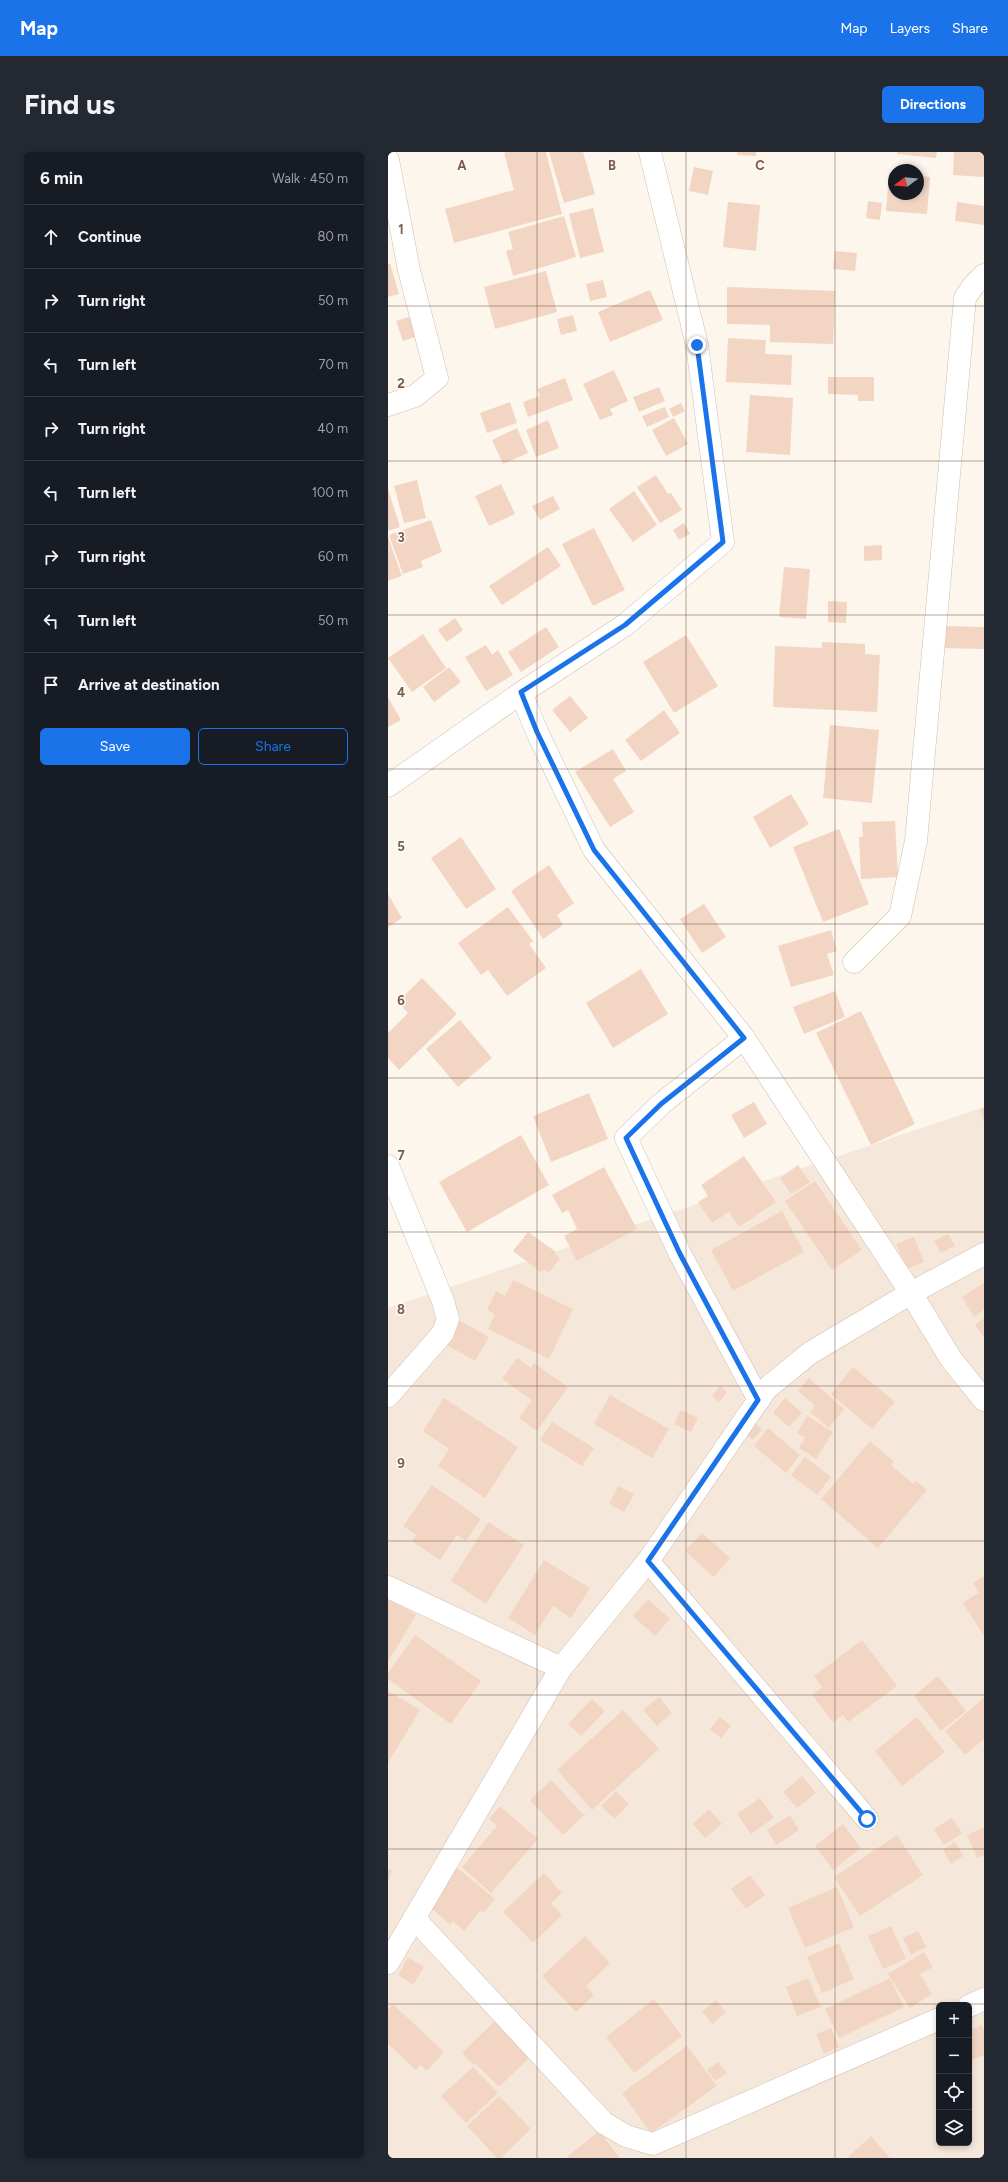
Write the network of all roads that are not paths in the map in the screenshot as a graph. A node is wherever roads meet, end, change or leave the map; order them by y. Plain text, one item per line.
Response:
1 (650, 152) edge
2 (388, 160) edge
3 (984, 275) edge
4 (388, 405) edge
5 (521, 692) junction
6 (388, 786) edge
7 (854, 962) dead end
8 (744, 1038) junction
9 (388, 1166) edge
10 (984, 1254) edge
11 (911, 1293) junction
12 (388, 1396) edge
13 (758, 1400) junction
14 (984, 1400) edge
15 (648, 1561) junction
16 (388, 1587) edge
17 (561, 1668) junction
18 (867, 1819) dead end
19 (414, 1918) junction
20 (388, 1963) edge
21 (984, 1999) edge
22 (972, 2005) edge
23 (936, 2020) edge
24 (648, 2151) edge

1 - 5 street
2 - 4 street
3 - 7 street
5 - 6 street
5 - 8 street
8 - 11 street
8 - 13 street
9 - 12 street
10 - 11 street
11 - 13 street
11 - 14 street
13 - 15 street
15 - 17 street
15 - 18 street
16 - 17 street
17 - 19 street
19 - 20 street
19 - 24 street
21 - 22 street
23 - 24 street

